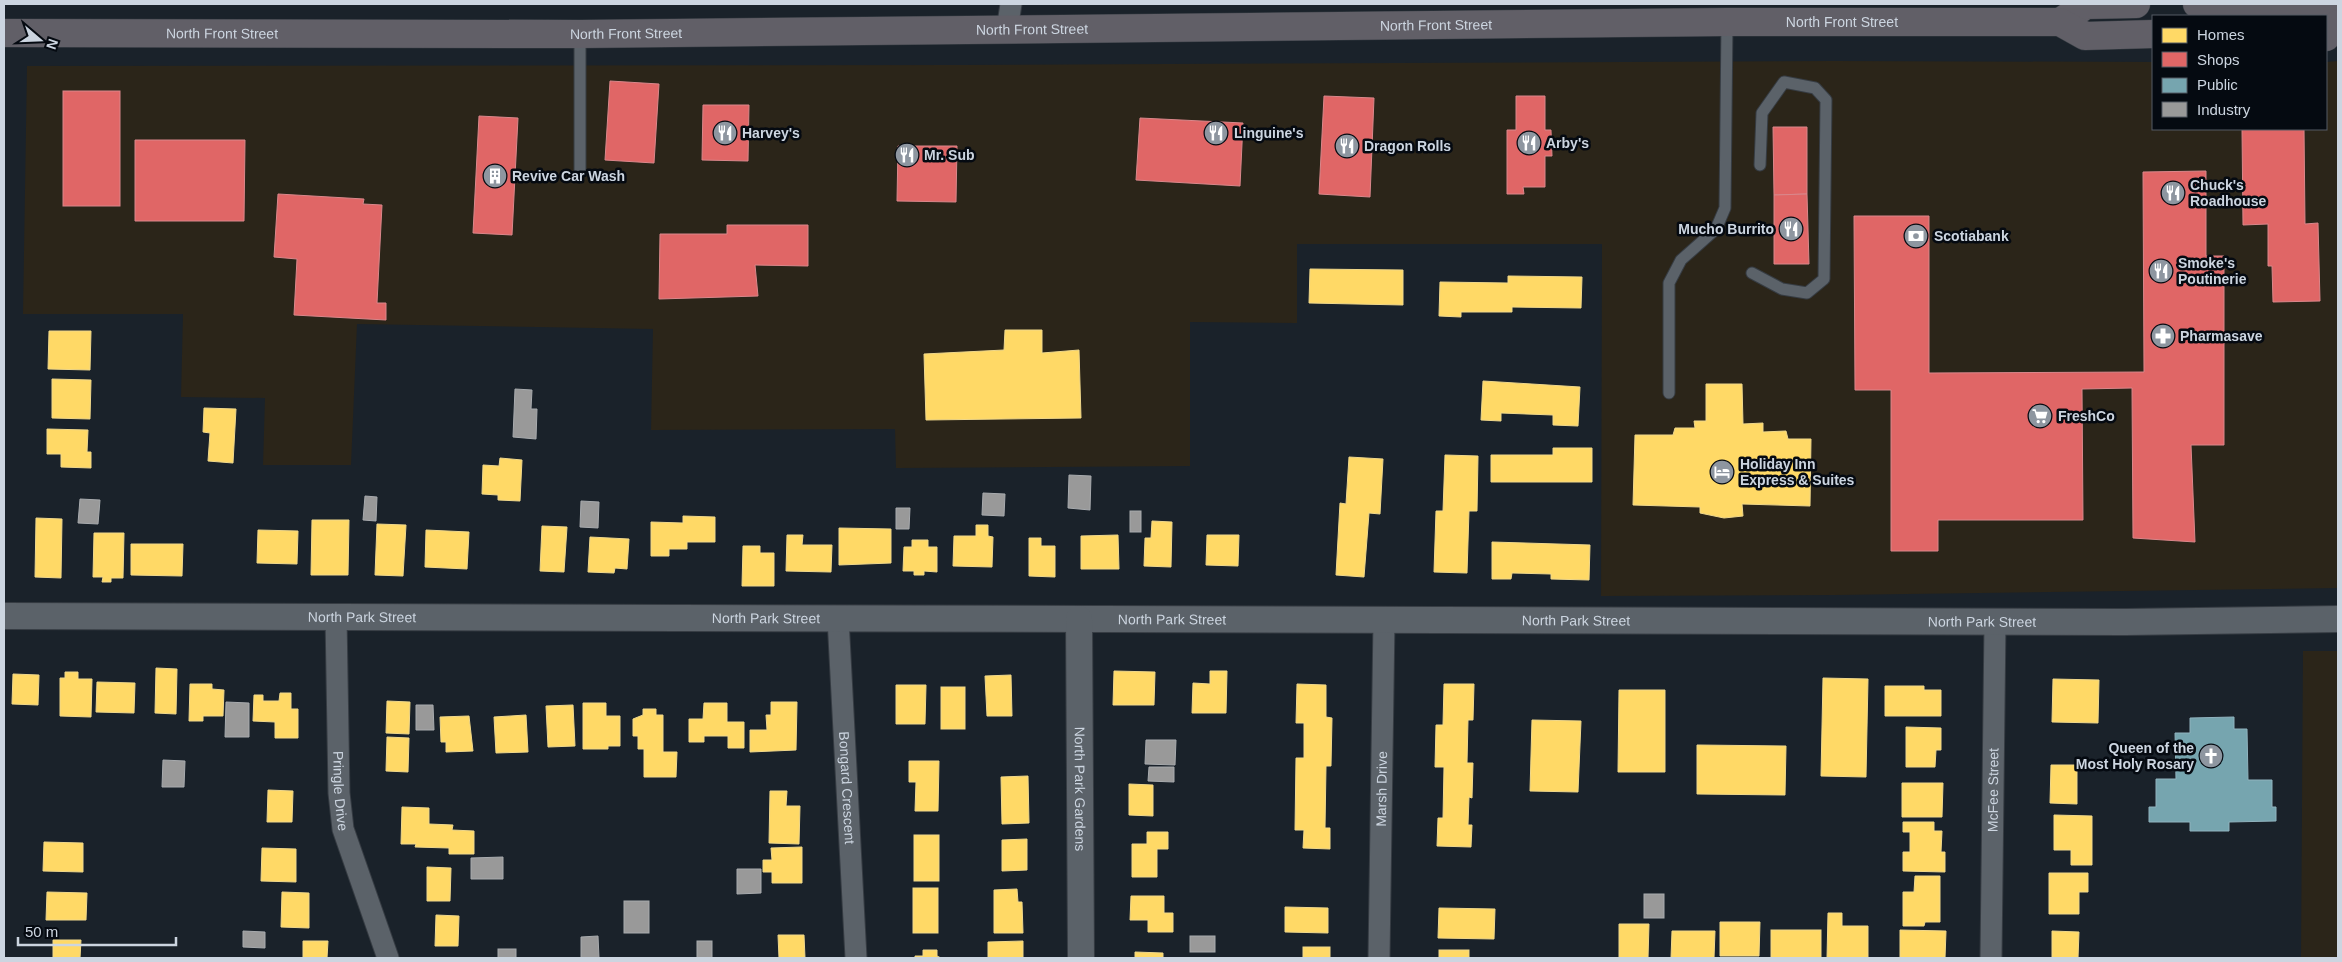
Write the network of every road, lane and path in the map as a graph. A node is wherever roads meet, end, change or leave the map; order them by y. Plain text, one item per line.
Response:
1 (2136, 4) edge
2 (2197, 4) edge
3 (2338, 16) edge
4 (1009, 17) edge
5 (1727, 22) junction
6 (2060, 22) junction
7 (2338, 24) edge
8 (4, 33) edge
9 (580, 34) junction
10 (2152, 34) edge
11 (2327, 36) edge
12 (1760, 165) dead end
13 (580, 172) dead end
14 (1752, 273) dead end
15 (1669, 393) dead end
16 (4, 616) edge
17 (336, 617) junction
18 (838, 618) junction
19 (1079, 619) junction
20 (2338, 619) edge
21 (1384, 620) junction
22 (1995, 622) junction
23 (388, 958) edge
24 (856, 958) edge
25 (1081, 958) edge
26 (1379, 958) edge
27 (1991, 958) edge

1 - 6 main road
2 - 3 main road
4 - 5 main road, North Front Street
4 - 9 main road, North Front Street
5 - 6 main road, North Front Street
5 - 15 lane
6 - 10 main road, North Front Street
7 - 11 main road
8 - 9 main road, North Front Street
9 - 13 lane
12 - 14 lane
16 - 17 street, North Park Street
17 - 18 street, North Park Street
17 - 23 street, Pringle Drive
18 - 19 street, North Park Street
18 - 24 street, Bongard Crescent
19 - 21 street, North Park Street
19 - 25 street, North Park Gardens
20 - 22 street, North Park Street
21 - 22 street, North Park Street
21 - 26 street, Marsh Drive
22 - 27 street, McFee Street

